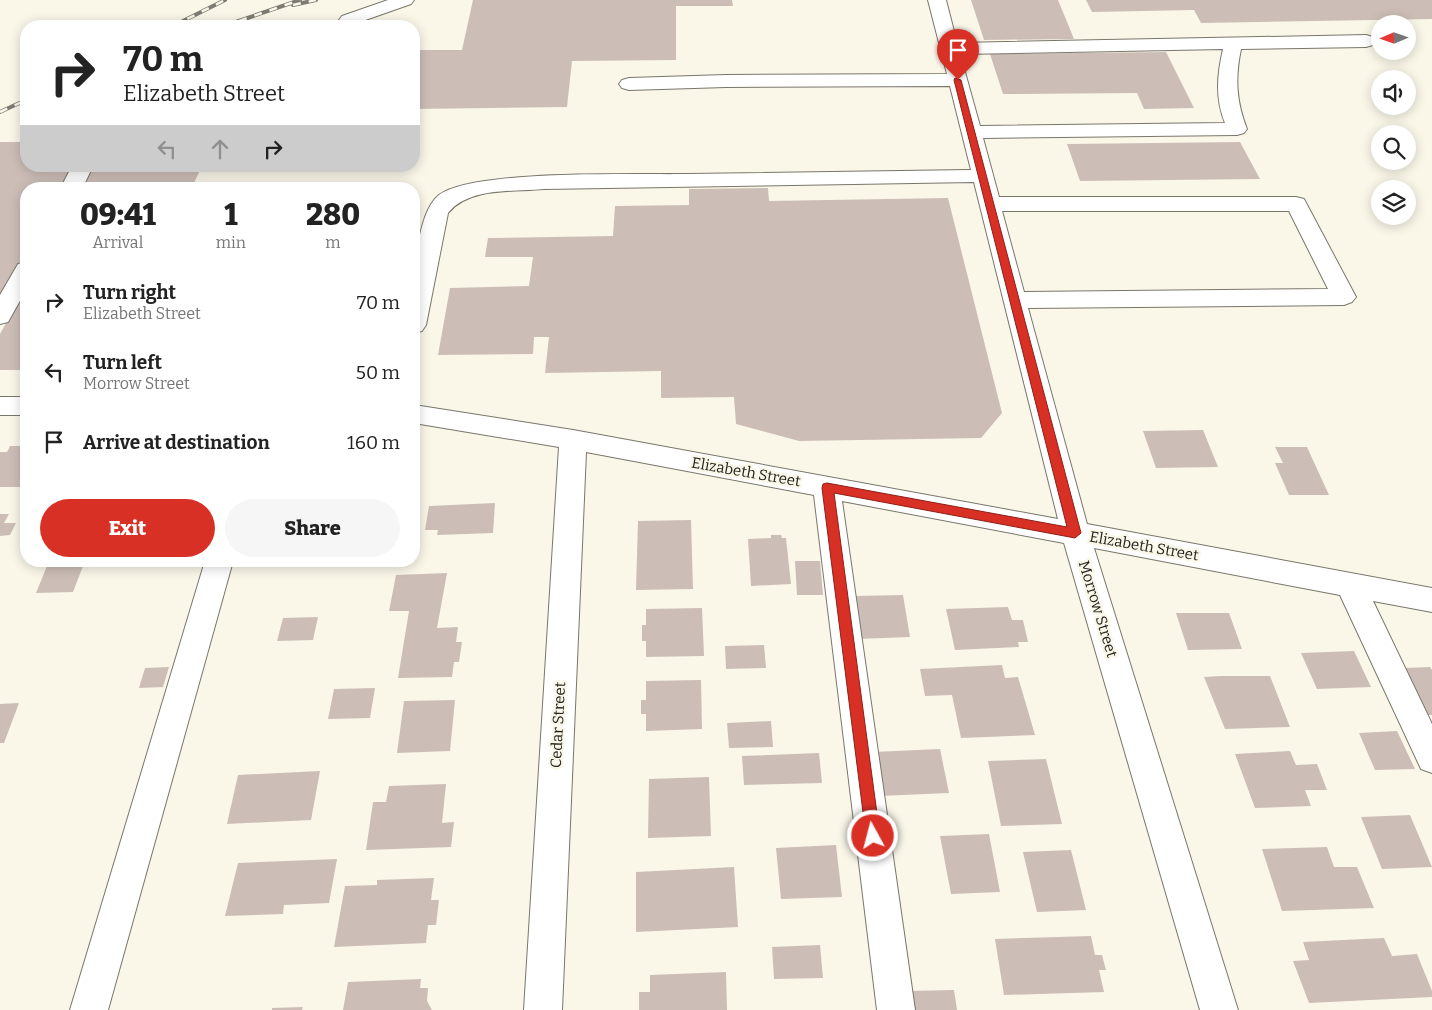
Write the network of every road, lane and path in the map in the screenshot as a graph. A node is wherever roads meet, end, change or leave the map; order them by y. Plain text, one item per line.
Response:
1 (406, 0) edge
2 (937, 0) edge
3 (348, 20) dead end
4 (1366, 41) dead end
5 (1233, 44) junction
6 (950, 49) junction
7 (958, 80) junction
8 (628, 84) dead end
9 (971, 132) junction
10 (983, 176) junction
11 (990, 204) junction
12 (20, 280) edge
13 (420, 296) edge
14 (1014, 300) junction
15 (0, 316) edge
16 (0, 406) edge
17 (20, 406) edge
18 (420, 415) edge
19 (573, 440) junction
20 (827, 488) junction
21 (1075, 533) junction
22 (217, 567) edge
23 (1350, 584) junction
24 (1432, 600) edge
25 (1432, 758) edge
26 (89, 1010) edge
27 (543, 1010) edge
28 (896, 1010) edge
29 (1219, 1010) edge

1 - 3 street
2 - 6 street, Morrow Street
4 - 5 street
5 - 6 street
5 - 9 street
6 - 7 street, Morrow Street
7 - 8 street
7 - 9 street, Morrow Street
9 - 10 street, Morrow Street
10 - 11 street, Morrow Street
10 - 13 street
11 - 14 street, Morrow Street
11 - 14 street
12 - 15 street
14 - 21 street, Morrow Street
16 - 17 street
18 - 19 street, Elizabeth Street
19 - 20 street, Elizabeth Street
19 - 27 street, Cedar Street
20 - 21 street, Elizabeth Street
20 - 28 street
21 - 23 street, Elizabeth Street
21 - 29 street, Morrow Street
22 - 26 street
23 - 24 street, Elizabeth Street
23 - 25 street

